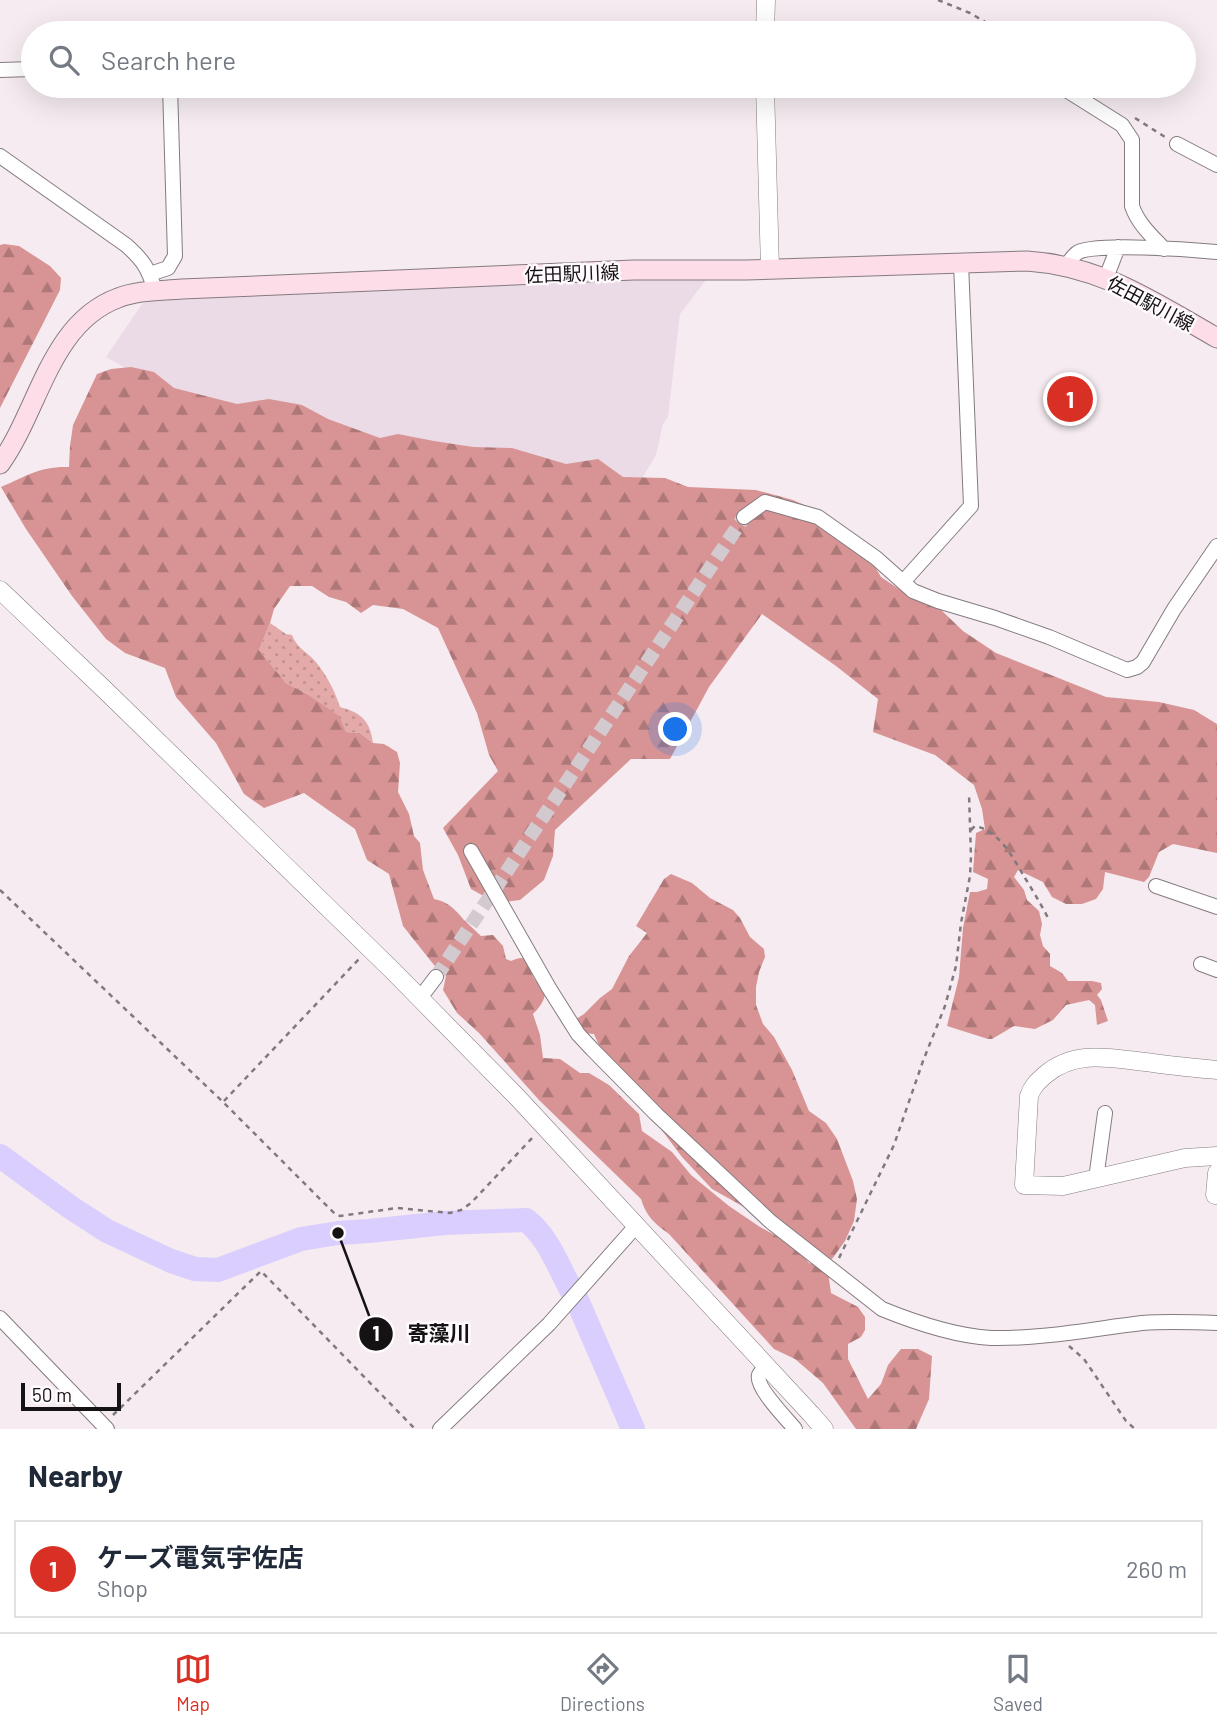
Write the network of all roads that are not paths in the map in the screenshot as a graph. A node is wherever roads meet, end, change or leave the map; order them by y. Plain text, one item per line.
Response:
1 (766, 0) edge
2 (765, 21) edge
3 (21, 69) edge
4 (0, 70) edge
5 (170, 98) edge
6 (765, 98) edge
7 (1079, 98) edge
8 (1177, 144) dead end
9 (0, 156) edge
10 (1217, 165) edge
11 (1118, 247) junction
12 (1164, 249) junction
13 (1217, 252) edge
14 (961, 263) junction
15 (1066, 266) junction
16 (770, 269) junction
17 (1106, 278) junction
18 (153, 282) junction
19 (1217, 338) edge
20 (0, 464) edge
21 (744, 517) tunnel mouth
22 (1217, 546) edge
23 (903, 582) junction
24 (0, 590) edge
25 (471, 851) dead end
26 (1156, 886) dead end
27 (1217, 907) edge
28 (1201, 964) dead end
29 (1217, 970) edge
30 (436, 977) tunnel mouth
31 (420, 998) junction
32 (1217, 1070) edge
33 (1105, 1113) dead end
34 (1217, 1157) edge
35 (1217, 1173) edge
36 (1096, 1179) junction
37 (1216, 1199) edge
38 (636, 1226) junction
39 (0, 1318) edge
40 (1217, 1323) edge
41 (767, 1366) junction
42 (105, 1427) edge
43 (440, 1429) edge
44 (795, 1429) edge
45 (824, 1429) edge

1 - 2 street
3 - 4 street
5 - 18 street
6 - 16 street
7 - 12 street
8 - 10 street
9 - 18 street
11 - 12 street
11 - 15 street
11 - 17 street
12 - 13 street
14 - 15 main road, 佐田駅川線
14 - 16 main road, 佐田駅川線
14 - 23 street
15 - 17 main road, 佐田駅川線
16 - 18 main road, 佐田駅川線
17 - 19 main road, 佐田駅川線
18 - 20 main road, 佐田駅川線
21 - 23 street
22 - 23 street
24 - 31 street
25 - 40 street
26 - 27 street
28 - 29 street
30 - 31 street
31 - 38 street
32 - 36 street
33 - 36 street
34 - 36 street
35 - 37 street
38 - 41 street
38 - 43 street
39 - 42 street
41 - 44 street
41 - 45 street

